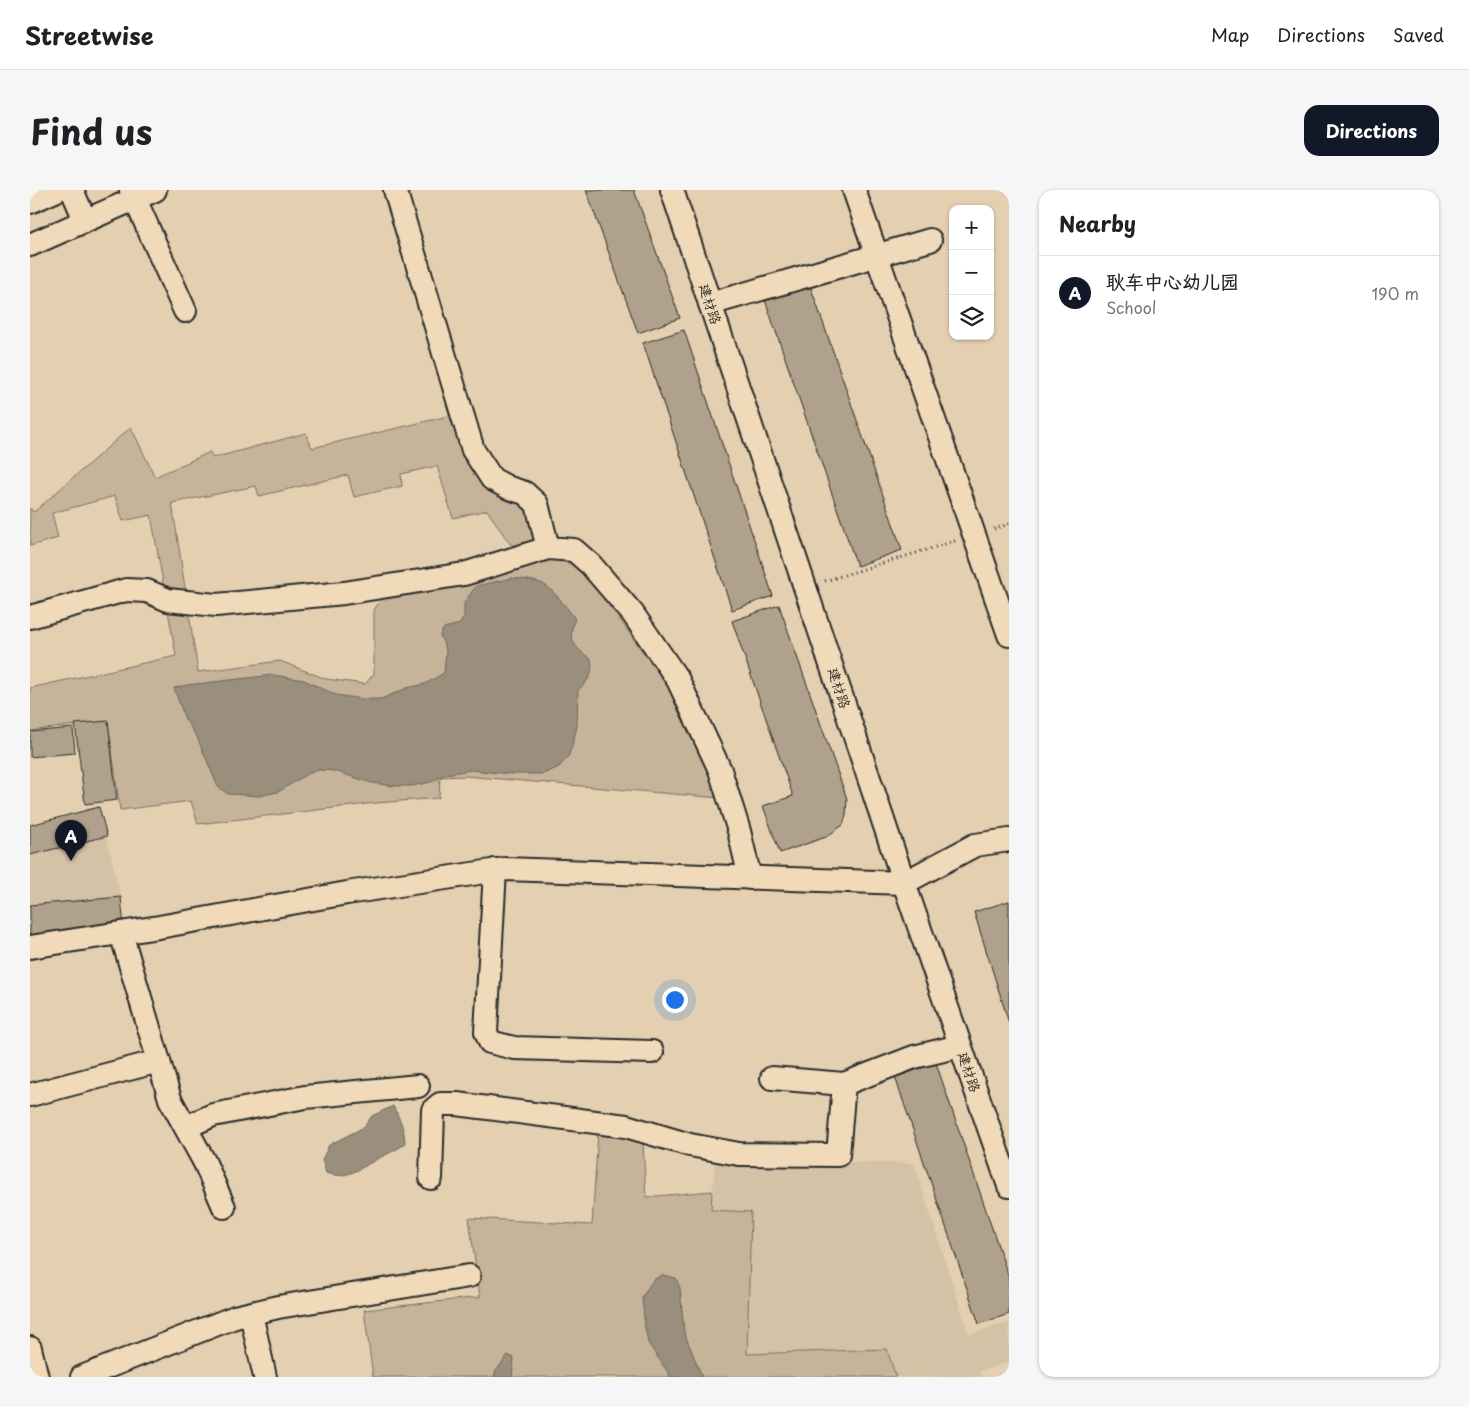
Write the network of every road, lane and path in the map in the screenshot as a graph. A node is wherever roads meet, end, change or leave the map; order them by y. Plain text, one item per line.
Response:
1 (57, 190) edge
2 (72, 190) edge
3 (395, 190) edge
4 (672, 190) edge
5 (854, 190) edge
6 (140, 193) edge
7 (30, 202) edge
8 (85, 220) junction
9 (930, 240) dead end
10 (30, 245) edge
11 (877, 256) junction
12 (710, 304) junction
13 (184, 310) dead end
14 (1009, 524) edge
15 (974, 535) junction
16 (548, 548) junction
17 (805, 588) junction
18 (30, 617) edge
19 (1009, 635) edge
20 (1009, 840) edge
21 (495, 870) junction
22 (750, 878) junction
23 (904, 883) junction
24 (121, 933) junction
25 (30, 947) edge
26 (960, 1046) junction
27 (652, 1052) dead end
28 (159, 1061) junction
29 (772, 1078) dead end
30 (844, 1084) junction
31 (418, 1086) dead end
32 (30, 1095) edge
33 (186, 1127) junction
34 (431, 1178) dead end
35 (1009, 1186) edge
36 (224, 1207) dead end
37 (469, 1276) dead end
38 (251, 1314) junction
39 (30, 1348) edge
40 (36, 1377) edge
41 (82, 1377) edge
42 (265, 1377) edge

1 - 7 street
2 - 8 street
3 - 16 street
4 - 12 street, 建材路
5 - 11 street
6 - 8 street
6 - 13 street
8 - 10 street
9 - 11 street
11 - 12 street
11 - 15 street
12 - 17 street, 建材路
14 - 15 path
15 - 17 path
15 - 19 street
16 - 18 street
16 - 22 street
17 - 23 street, 建材路
20 - 23 street
21 - 22 street
21 - 24 street
21 - 27 street
22 - 23 street
23 - 26 street, 建材路
24 - 25 street
24 - 28 street
26 - 30 street
26 - 35 street, 建材路
28 - 32 street
28 - 33 street
29 - 30 street
30 - 34 street
31 - 33 street
33 - 36 street
37 - 38 street
38 - 41 street
38 - 42 street
39 - 40 street

